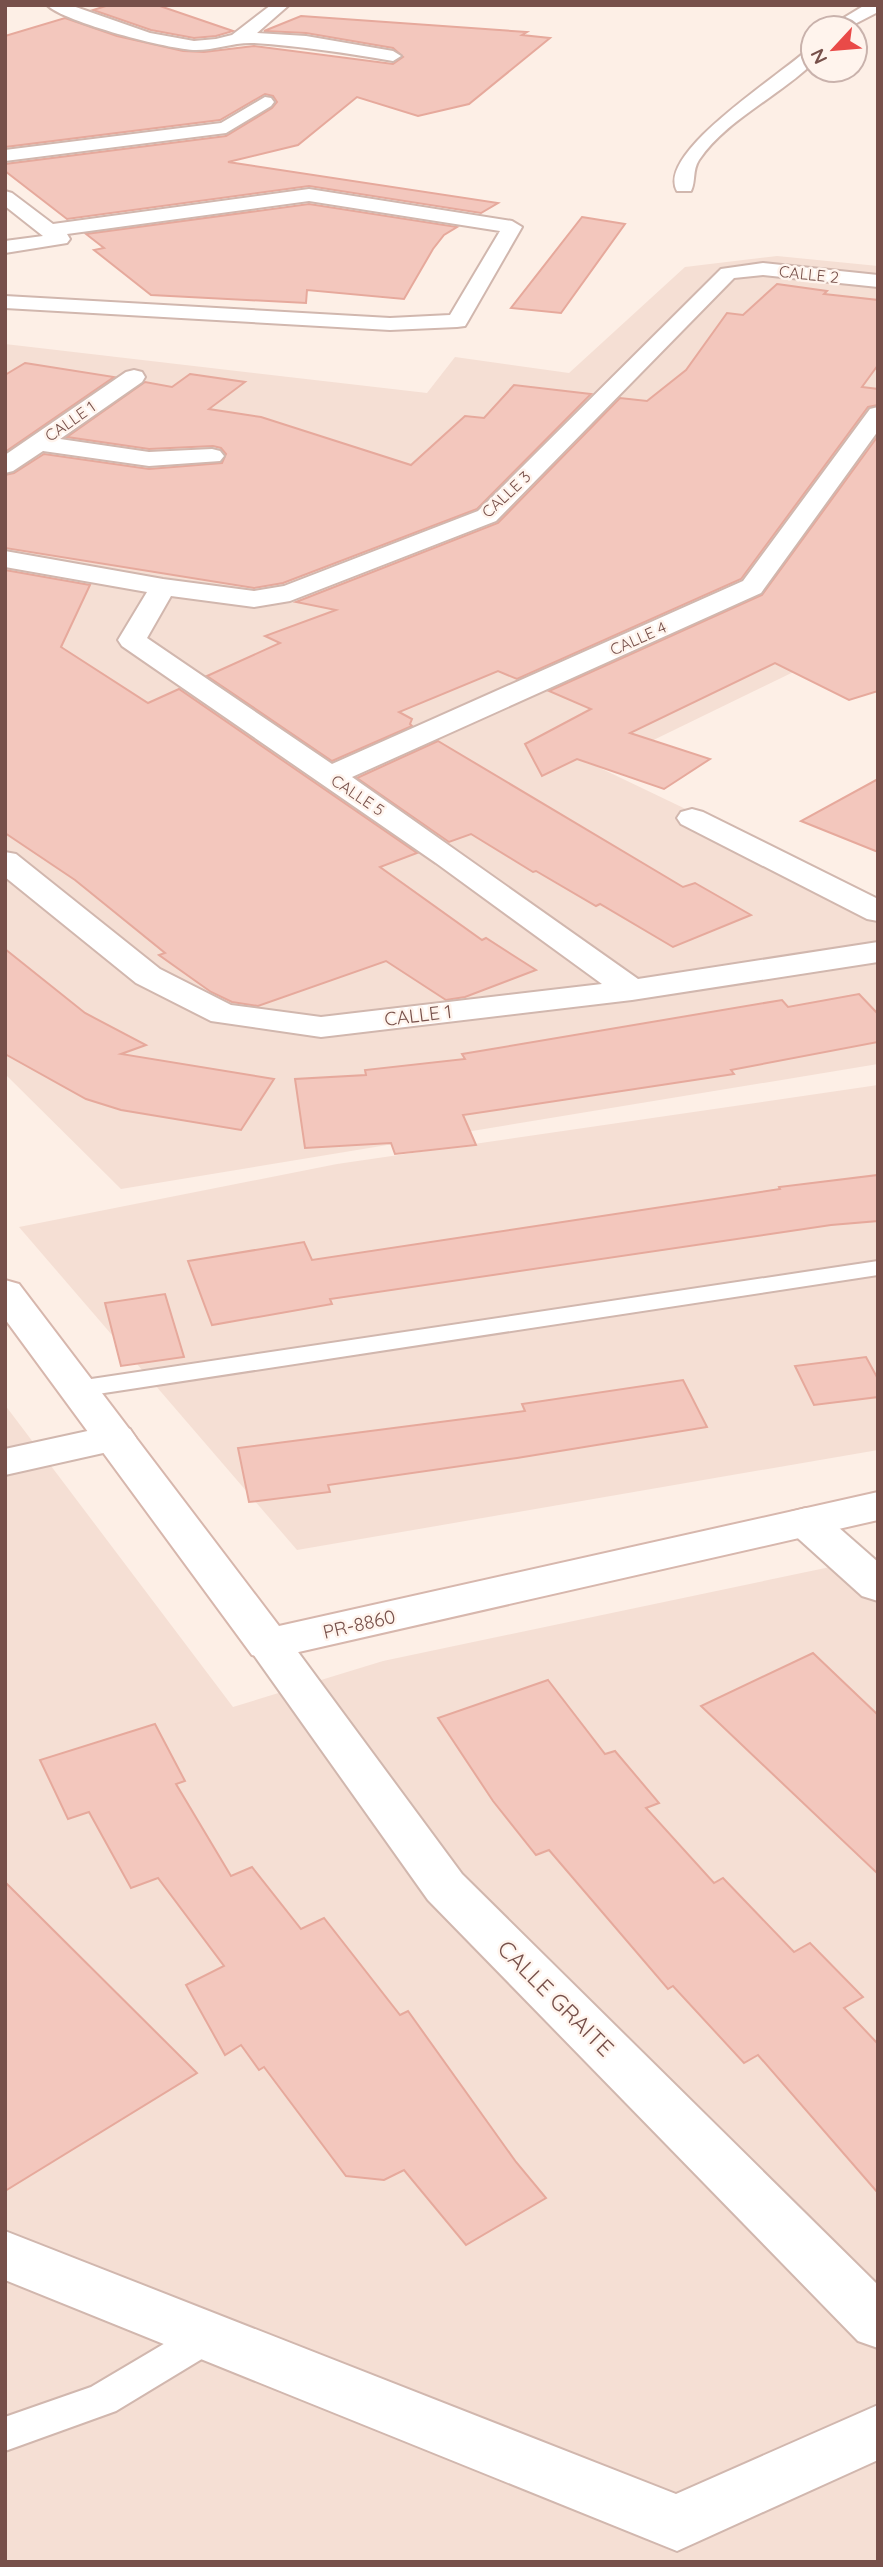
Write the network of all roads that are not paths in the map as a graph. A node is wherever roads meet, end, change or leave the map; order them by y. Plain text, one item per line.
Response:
1 (55, 5) edge
2 (281, 5) edge
3 (873, 5) edge
4 (862, 14) edge
5 (240, 37) junction
6 (393, 56) dead end
7 (799, 70) edge
8 (265, 102) dead end
9 (5, 156) edge
10 (684, 187) dead end
11 (6, 199) edge
12 (49, 231) junction
13 (5, 247) edge
14 (740, 272) joint
15 (878, 281) edge
16 (5, 302) edge
17 (134, 377) dead end
18 (878, 414) edge
19 (39, 443) junction
20 (212, 456) dead end
21 (5, 466) edge
22 (5, 558) edge
23 (163, 587) junction
24 (330, 776) junction
25 (692, 818) dead end
26 (5, 861) edge
27 (878, 912) edge
28 (878, 952) edge
29 (632, 990) junction
30 (878, 1268) edge
31 (5, 1292) edge
32 (78, 1389) junction
33 (115, 1438) junction
34 (5, 1462) edge
35 (878, 1506) edge
36 (806, 1522) junction
37 (878, 1586) edge
38 (268, 1644) junction
39 (5, 2255) edge
40 (878, 2323) edge
41 (207, 2337) junction
42 (878, 2431) edge
43 (5, 2434) edge

1 - 5 street
2 - 5 street
3 - 4 street
5 - 6 street
7 - 10 street
8 - 9 street
11 - 12 street
12 - 13 street
12 - 16 street
14 - 15 street, CALLE 2
14 - 23 street, CALLE 3
17 - 19 street, CALLE 1
18 - 24 street, CALLE 4
19 - 20 street
19 - 21 street, CALLE 1
22 - 23 street, CALLE 3
23 - 24 street, CALLE 5
24 - 29 street, CALLE 5
25 - 27 street
26 - 29 street, CALLE 1
28 - 29 street, CALLE 1
30 - 32 lane
31 - 32 street
32 - 33 street
33 - 34 street
33 - 38 street
35 - 36 street, PR-8860 / PR-8860
36 - 37 street
36 - 38 street, PR-8860 / PR-8860
38 - 40 street, CALLE GRAITE
39 - 41 street
41 - 42 street
41 - 43 lane

